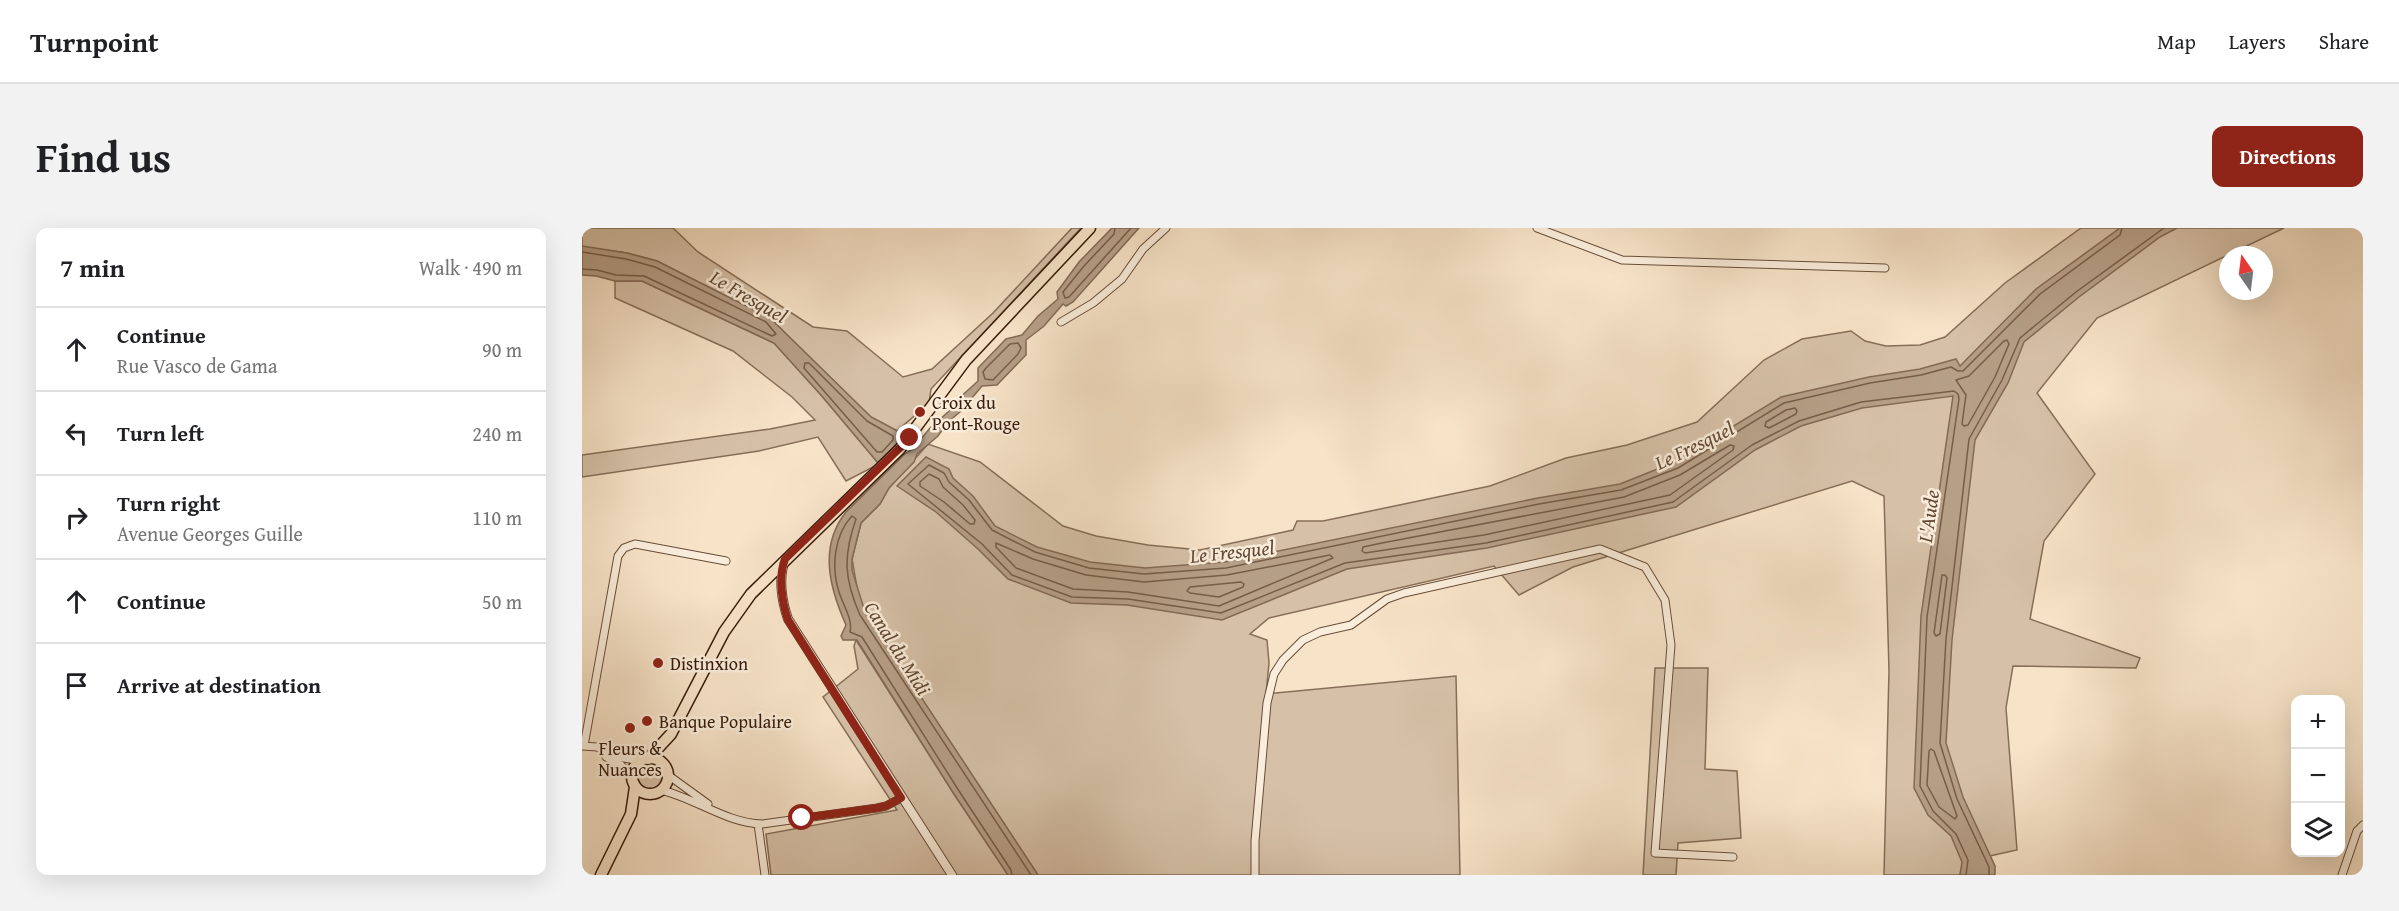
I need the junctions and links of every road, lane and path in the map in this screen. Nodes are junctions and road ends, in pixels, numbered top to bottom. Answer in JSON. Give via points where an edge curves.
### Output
{"nodes":[{"id":1,"x":1090,"y":228,"type":"edge"},
{"id":2,"x":1167,"y":228,"type":"edge"},
{"id":3,"x":1537,"y":228,"type":"edge"},
{"id":4,"x":1885,"y":268,"type":"dead end"},
{"id":5,"x":1060,"y":322,"type":"dead end"},
{"id":6,"x":785,"y":559,"type":"junction"},
{"id":7,"x":726,"y":561,"type":"dead end"},
{"id":8,"x":671,"y":734,"type":"junction"},
{"id":9,"x":583,"y":748,"type":"edge"},
{"id":10,"x":644,"y":760,"type":"junction"},
{"id":11,"x":666,"y":771,"type":"junction"},
{"id":12,"x":634,"y":782,"type":"junction"},
{"id":13,"x":661,"y":790,"type":"junction"},
{"id":14,"x":649,"y":794,"type":"junction"},
{"id":15,"x":901,"y":798,"type":"junction"},
{"id":16,"x":631,"y":814,"type":"junction"},
{"id":17,"x":723,"y":814,"type":"junction"},
{"id":18,"x":758,"y":824,"type":"junction"},
{"id":19,"x":2363,"y":825,"type":"edge"},
{"id":20,"x":1733,"y":856,"type":"dead end"},
{"id":21,"x":601,"y":875,"type":"edge"},
{"id":22,"x":765,"y":875,"type":"edge"},
{"id":23,"x":952,"y":875,"type":"edge"},
{"id":24,"x":1255,"y":875,"type":"edge"},
{"id":25,"x":2342,"y":875,"type":"edge"}],
"edges":[{"from":1,"to":6,"type":"main road","via":[[966,360],[910,438]]},
{"from":2,"to":5,"type":"street","via":[[1143,249],[1122,279],[1093,303]]},
{"from":3,"to":4,"type":"street","via":[[1622,260]]},
{"from":6,"to":8,"type":"main road","via":[[751,594],[724,632]]},
{"from":6,"to":15,"type":"street","via":[[782,603],[788,620]]},
{"from":7,"to":9,"type":"street","via":[[635,544],[624,548],[618,556]]},
{"from":8,"to":10,"type":"main road"},
{"from":8,"to":11,"type":"main road"},
{"from":9,"to":10,"type":"street","via":[[597,747],[618,757]]},
{"from":9,"to":12,"type":"street","via":[[621,765]]},
{"from":10,"to":11,"type":"main road","via":[[660,762]]},
{"from":10,"to":12,"type":"main road","via":[[636,765]]},
{"from":11,"to":13,"type":"main road","via":[[667,781]]},
{"from":11,"to":17,"type":"street"},
{"from":12,"to":14,"type":"main road"},
{"from":12,"to":16,"type":"main road"},
{"from":13,"to":14,"type":"main road"},
{"from":13,"to":17,"type":"street"},
{"from":14,"to":16,"type":"main road"},
{"from":15,"to":18,"type":"street","via":[[877,808]]},
{"from":15,"to":23,"type":"street"},
{"from":16,"to":21,"type":"main road"},
{"from":17,"to":18,"type":"street"},
{"from":18,"to":22,"type":"street"},
{"from":19,"to":25,"type":"street","via":[[2357,831]]},
{"from":20,"to":24,"type":"street","via":[[1655,853],[1671,645],[1665,600],[1645,567],[1600,549],[1404,593],[1387,599],[1351,625],[1303,640],[1274,674],[1267,703]]}]}
